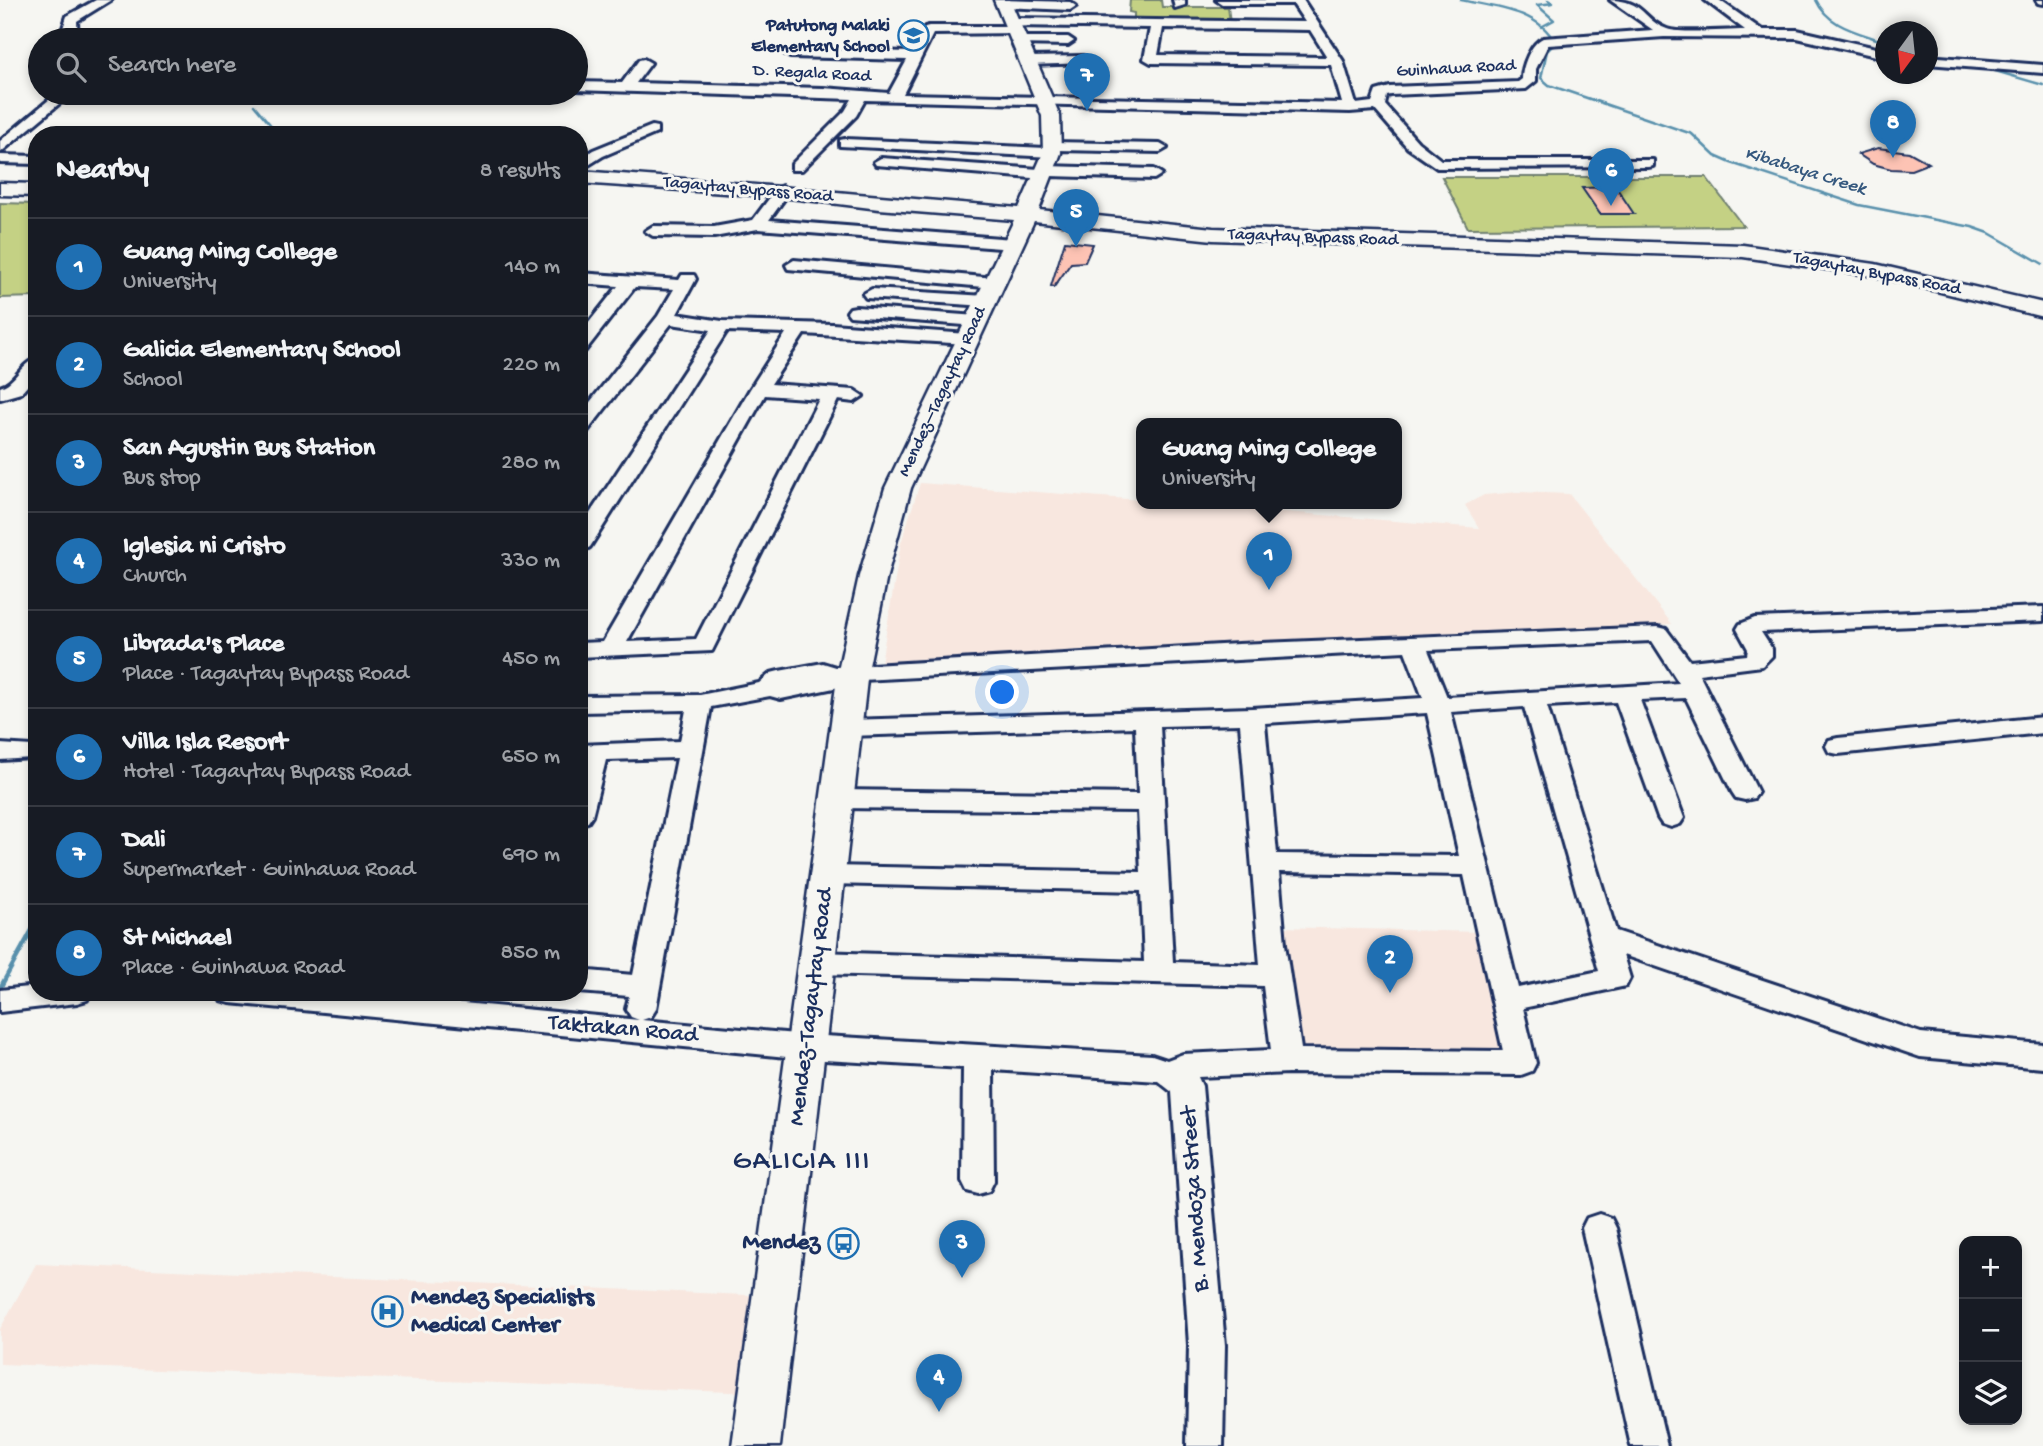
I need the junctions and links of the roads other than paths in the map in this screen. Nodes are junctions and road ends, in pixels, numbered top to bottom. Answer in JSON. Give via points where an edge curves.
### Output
{"nodes":[{"id":1,"x":105,"y":0,"type":"edge"},
{"id":2,"x":1222,"y":0,"type":"edge"},
{"id":3,"x":1243,"y":0,"type":"edge"},
{"id":4,"x":1295,"y":0,"type":"edge"},
{"id":5,"x":1616,"y":0,"type":"edge"},
{"id":6,"x":1711,"y":0,"type":"edge"},
{"id":7,"x":1003,"y":2,"type":"edge"},
{"id":8,"x":1070,"y":6,"type":"dead end"},
{"id":9,"x":1157,"y":25,"type":"junction"},
{"id":10,"x":1256,"y":26,"type":"junction"},
{"id":11,"x":1315,"y":26,"type":"junction"},
{"id":12,"x":69,"y":28,"type":"edge"},
{"id":13,"x":1017,"y":31,"type":"junction"},
{"id":14,"x":1664,"y":33,"type":"junction"},
{"id":15,"x":1758,"y":33,"type":"junction"},
{"id":16,"x":1068,"y":41,"type":"dead end"},
{"id":17,"x":1875,"y":51,"type":"edge"},
{"id":18,"x":790,"y":52,"type":"dead end"},
{"id":19,"x":914,"y":57,"type":"junction"},
{"id":20,"x":1083,"y":60,"type":"dead end"},
{"id":21,"x":1029,"y":61,"type":"junction"},
{"id":22,"x":1336,"y":61,"type":"junction"},
{"id":23,"x":1938,"y":61,"type":"edge"},
{"id":24,"x":644,"y":63,"type":"dead end"},
{"id":25,"x":2043,"y":69,"type":"edge"},
{"id":26,"x":588,"y":86,"type":"edge"},
{"id":27,"x":626,"y":88,"type":"junction"},
{"id":28,"x":896,"y":93,"type":"junction"},
{"id":29,"x":861,"y":95,"type":"junction"},
{"id":30,"x":1043,"y":96,"type":"junction"},
{"id":31,"x":49,"y":105,"type":"edge"},
{"id":32,"x":1378,"y":105,"type":"junction"},
{"id":33,"x":1350,"y":108,"type":"junction"},
{"id":34,"x":652,"y":130,"type":"dead end"},
{"id":35,"x":0,"y":149,"type":"edge"},
{"id":36,"x":0,"y":159,"type":"edge"},
{"id":37,"x":28,"y":160,"type":"edge"},
{"id":38,"x":588,"y":160,"type":"edge"},
{"id":39,"x":1048,"y":161,"type":"junction"},
{"id":40,"x":1648,"y":163,"type":"dead end"},
{"id":41,"x":797,"y":167,"type":"dead end"},
{"id":42,"x":588,"y":178,"type":"edge"},
{"id":43,"x":0,"y":189,"type":"edge"},
{"id":44,"x":28,"y":190,"type":"edge"},
{"id":45,"x":782,"y":191,"type":"junction"},
{"id":46,"x":1026,"y":216,"type":"junction"},
{"id":47,"x":758,"y":224,"type":"junction"},
{"id":48,"x":653,"y":231,"type":"dead end"},
{"id":49,"x":1013,"y":244,"type":"junction"},
{"id":50,"x":794,"y":265,"type":"dead end"},
{"id":51,"x":588,"y":279,"type":"edge"},
{"id":52,"x":631,"y":281,"type":"junction"},
{"id":53,"x":872,"y":294,"type":"dead end"},
{"id":54,"x":2043,"y":310,"type":"edge"},
{"id":55,"x":981,"y":311,"type":"junction"},
{"id":56,"x":856,"y":313,"type":"dead end"},
{"id":57,"x":666,"y":318,"type":"junction"},
{"id":58,"x":722,"y":326,"type":"junction"},
{"id":59,"x":798,"y":329,"type":"junction"},
{"id":60,"x":588,"y":336,"type":"edge"},
{"id":61,"x":28,"y":374,"type":"edge"},
{"id":62,"x":759,"y":389,"type":"junction"},
{"id":63,"x":0,"y":393,"type":"edge"},
{"id":64,"x":831,"y":395,"type":"junction"},
{"id":65,"x":854,"y":396,"type":"dead end"},
{"id":66,"x":588,"y":418,"type":"edge"},
{"id":67,"x":588,"y":533,"type":"edge"},
{"id":68,"x":2043,"y":614,"type":"edge"},
{"id":69,"x":1415,"y":644,"type":"junction"},
{"id":70,"x":611,"y":649,"type":"junction"},
{"id":71,"x":588,"y":650,"type":"edge"},
{"id":72,"x":1688,"y":679,"type":"junction"},
{"id":73,"x":846,"y":691,"type":"junction"},
{"id":74,"x":1625,"y":693,"type":"junction"},
{"id":75,"x":1533,"y":698,"type":"junction"},
{"id":76,"x":700,"y":702,"type":"junction"},
{"id":77,"x":1437,"y":703,"type":"junction"},
{"id":78,"x":588,"y":704,"type":"edge"},
{"id":79,"x":1252,"y":716,"type":"junction"},
{"id":80,"x":1147,"y":719,"type":"junction"},
{"id":81,"x":2043,"y":725,"type":"edge"},
{"id":82,"x":1838,"y":746,"type":"dead end"},
{"id":83,"x":691,"y":749,"type":"junction"},
{"id":84,"x":588,"y":752,"type":"edge"},
{"id":85,"x":1745,"y":792,"type":"dead end"},
{"id":86,"x":839,"y":799,"type":"junction"},
{"id":87,"x":1151,"y":803,"type":"junction"},
{"id":88,"x":1671,"y":818,"type":"dead end"},
{"id":89,"x":1265,"y":863,"type":"junction"},
{"id":90,"x":1475,"y":866,"type":"junction"},
{"id":91,"x":829,"y":875,"type":"junction"},
{"id":92,"x":1154,"y":882,"type":"junction"},
{"id":93,"x":1605,"y":938,"type":"junction"},
{"id":94,"x":818,"y":963,"type":"junction"},
{"id":95,"x":1159,"y":973,"type":"junction"},
{"id":96,"x":1275,"y":976,"type":"junction"},
{"id":97,"x":588,"y":983,"type":"edge"},
{"id":98,"x":28,"y":998,"type":"edge"},
{"id":99,"x":1506,"y":1000,"type":"junction"},
{"id":100,"x":4,"y":1001,"type":"edge"},
{"id":101,"x":324,"y":1001,"type":"edge"},
{"id":102,"x":807,"y":1047,"type":"junction"},
{"id":103,"x":2043,"y":1055,"type":"edge"},
{"id":104,"x":978,"y":1057,"type":"junction"},
{"id":105,"x":1288,"y":1061,"type":"junction"},
{"id":106,"x":1169,"y":1073,"type":"junction"},
{"id":107,"x":978,"y":1181,"type":"dead end"},
{"id":108,"x":1599,"y":1228,"type":"dead end"},
{"id":109,"x":756,"y":1446,"type":"edge"},
{"id":110,"x":1205,"y":1446,"type":"edge"},
{"id":111,"x":1649,"y":1446,"type":"edge"}],
"edges":[{"from":1,"to":12,"type":"street","via":[[71,19]]},
{"from":2,"to":3,"type":"street"},
{"from":3,"to":4,"type":"street"},
{"from":3,"to":10,"type":"street"},
{"from":4,"to":11,"type":"street"},
{"from":5,"to":14,"type":"street"},
{"from":6,"to":15,"type":"street"},
{"from":7,"to":8,"type":"street"},
{"from":7,"to":13,"type":"main road","name":"Mendez–Tagaytay Road"},
{"from":9,"to":10,"type":"street"},
{"from":9,"to":13,"type":"street"},
{"from":9,"to":22,"type":"street","via":[[1161,44],[1151,60]]},
{"from":10,"to":11,"type":"street"},
{"from":11,"to":22,"type":"street","via":[[1319,45]]},
{"from":13,"to":16,"type":"street"},
{"from":13,"to":19,"type":"street","via":[[934,28]]},
{"from":13,"to":21,"type":"main road","name":"Mendez–Tagaytay Road"},
{"from":14,"to":15,"type":"street","name":"Guinhawa Road"},
{"from":14,"to":32,"type":"street","name":"Guinhawa Road","via":[[1557,40],[1539,47],[1527,84],[1390,91],[1381,94]]},
{"from":15,"to":17,"type":"street","name":"Guinhawa Road","via":[[1807,34]]},
{"from":18,"to":19,"type":"street"},
{"from":19,"to":28,"type":"street"},
{"from":20,"to":21,"type":"street"},
{"from":21,"to":30,"type":"main road","name":"Mendez–Tagaytay Road"},
{"from":22,"to":33,"type":"street"},
{"from":23,"to":25,"type":"street"},
{"from":24,"to":27,"type":"street"},
{"from":26,"to":27,"type":"street","name":"D. Regala Road"},
{"from":27,"to":29,"type":"street","name":"D. Regala Road"},
{"from":28,"to":29,"type":"street","name":"D. Regala Road"},
{"from":28,"to":30,"type":"street","name":"D. Regala Road"},
{"from":29,"to":41,"type":"street","via":[[844,120]]},
{"from":30,"to":33,"type":"street","name":"Guinhawa Road"},
{"from":30,"to":39,"type":"main road","name":"Mendez–Tagaytay Road","via":[[1051,116]]},
{"from":31,"to":35,"type":"street"},
{"from":32,"to":33,"type":"street","name":"Guinhawa Road"},
{"from":32,"to":40,"type":"street","via":[[1413,145],[1437,164]]},
{"from":34,"to":38,"type":"street"},
{"from":36,"to":37,"type":"street"},
{"from":39,"to":39,"type":"street","via":[[1158,162]]},
{"from":39,"to":39,"type":"street","via":[[855,156]]},
{"from":39,"to":46,"type":"main road","name":"Mendez–Tagaytay Road"},
{"from":42,"to":45,"type":"main road","name":"Tagaytay Bypass Road"},
{"from":43,"to":44,"type":"main road"},
{"from":45,"to":46,"type":"main road","name":"Tagaytay Bypass Road"},
{"from":45,"to":47,"type":"street"},
{"from":46,"to":49,"type":"main road","name":"Mendez–Tagaytay Road"},
{"from":46,"to":54,"type":"main road","name":"Tagaytay Bypass Road","via":[[1246,236],[1743,251],[1875,270]]},
{"from":47,"to":48,"type":"street","via":[[714,232]]},
{"from":47,"to":49,"type":"street"},
{"from":49,"to":55,"type":"main road","name":"Mendez–Tagaytay Road"},
{"from":50,"to":55,"type":"street"},
{"from":51,"to":52,"type":"street"},
{"from":52,"to":57,"type":"street","via":[[686,282]]},
{"from":52,"to":60,"type":"street"},
{"from":53,"to":55,"type":"street"},
{"from":55,"to":56,"type":"street"},
{"from":55,"to":59,"type":"street"},
{"from":55,"to":73,"type":"main road","name":"Mendez–Tagaytay Road","via":[[887,521]]},
{"from":57,"to":58,"type":"street"},
{"from":57,"to":66,"type":"street"},
{"from":58,"to":59,"type":"street"},
{"from":58,"to":67,"type":"street"},
{"from":59,"to":62,"type":"street"},
{"from":61,"to":63,"type":"street","via":[[14,389]]},
{"from":62,"to":64,"type":"street"},
{"from":62,"to":70,"type":"street"},
{"from":64,"to":65,"type":"street"},
{"from":64,"to":70,"type":"street","via":[[704,646]]},
{"from":68,"to":72,"type":"street","via":[[1755,625],[1748,629],[1760,649],[1755,661]]},
{"from":69,"to":72,"type":"street","via":[[1658,634]]},
{"from":69,"to":73,"type":"street"},
{"from":69,"to":77,"type":"street"},
{"from":70,"to":71,"type":"street"},
{"from":72,"to":74,"type":"street"},
{"from":72,"to":85,"type":"street"},
{"from":73,"to":76,"type":"street","via":[[834,680]]},
{"from":73,"to":80,"type":"street"},
{"from":73,"to":86,"type":"main road","name":"Mendez-Tagaytay Road"},
{"from":74,"to":75,"type":"street"},
{"from":74,"to":88,"type":"street"},
{"from":75,"to":77,"type":"street"},
{"from":75,"to":93,"type":"street"},
{"from":76,"to":78,"type":"street"},
{"from":76,"to":83,"type":"street"},
{"from":77,"to":79,"type":"street"},
{"from":77,"to":90,"type":"street"},
{"from":79,"to":80,"type":"street"},
{"from":79,"to":89,"type":"street"},
{"from":80,"to":87,"type":"street"},
{"from":81,"to":82,"type":"street"},
{"from":83,"to":84,"type":"street"},
{"from":83,"to":97,"type":"street","via":[[643,998]]},
{"from":86,"to":87,"type":"street"},
{"from":86,"to":91,"type":"main road","name":"Mendez-Tagaytay Road"},
{"from":87,"to":92,"type":"street"},
{"from":89,"to":90,"type":"street"},
{"from":89,"to":96,"type":"street"},
{"from":90,"to":99,"type":"street"},
{"from":91,"to":92,"type":"street"},
{"from":91,"to":94,"type":"main road","name":"Mendez-Tagaytay Road"},
{"from":92,"to":95,"type":"street"},
{"from":93,"to":99,"type":"street","via":[[1616,978]]},
{"from":93,"to":103,"type":"street","via":[[1920,1045]]},
{"from":94,"to":95,"type":"street"},
{"from":94,"to":102,"type":"main road","name":"Mendez-Tagaytay Road"},
{"from":95,"to":96,"type":"street"},
{"from":96,"to":105,"type":"street"},
{"from":98,"to":100,"type":"street"},
{"from":99,"to":105,"type":"street","via":[[1521,1063]]},
{"from":101,"to":102,"type":"street","name":"Taktakan Road"},
{"from":102,"to":104,"type":"street"},
{"from":102,"to":109,"type":"main road","name":"Mendez-Tagaytay Road"},
{"from":104,"to":106,"type":"street","via":[[1152,1067]]},
{"from":104,"to":107,"type":"street"},
{"from":105,"to":106,"type":"street","via":[[1184,1066]]},
{"from":106,"to":110,"type":"street","name":"B. Mendoza Street","via":[[1187,1086],[1207,1345]]},
{"from":108,"to":111,"type":"street"}]}
